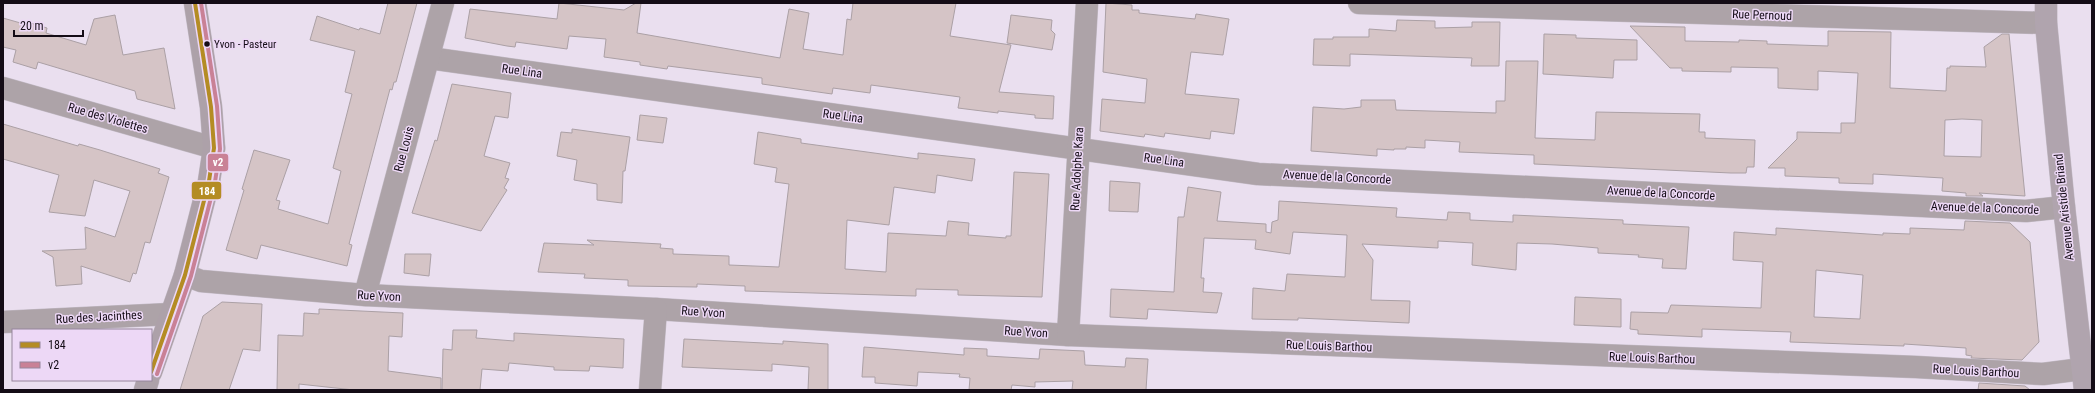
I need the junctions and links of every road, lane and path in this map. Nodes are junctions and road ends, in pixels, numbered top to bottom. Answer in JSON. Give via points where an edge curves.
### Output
{"nodes":[{"id":1,"x":195,"y":3,"type":"edge"},
{"id":2,"x":443,"y":3,"type":"edge"},
{"id":3,"x":1087,"y":3,"type":"edge"},
{"id":4,"x":1359,"y":3,"type":"edge"},
{"id":5,"x":2045,"y":10,"type":"edge"},
{"id":6,"x":429,"y":58,"type":"junction"},
{"id":7,"x":3,"y":88,"type":"edge"},
{"id":8,"x":214,"y":148,"type":"junction"},
{"id":9,"x":1078,"y":148,"type":"junction"},
{"id":10,"x":1258,"y":174,"type":"joint"},
{"id":11,"x":2064,"y":207,"type":"junction"},
{"id":12,"x":185,"y":276,"type":"junction"},
{"id":13,"x":365,"y":295,"type":"junction"},
{"id":14,"x":656,"y":309,"type":"junction"},
{"id":15,"x":171,"y":314,"type":"junction"},
{"id":16,"x":3,"y":322,"type":"edge"},
{"id":17,"x":1068,"y":335,"type":"junction"},
{"id":18,"x":1222,"y":342,"type":"joint"},
{"id":19,"x":2087,"y":367,"type":"edge"},
{"id":20,"x":152,"y":369,"type":"edge"},
{"id":21,"x":650,"y":390,"type":"edge"},
{"id":22,"x":2085,"y":390,"type":"edge"}],
"edges":[{"from":1,"to":8,"type":"main road","via":[[211,107]]},
{"from":2,"to":6,"type":"street","name":"Rue Louis"},
{"from":3,"to":9,"type":"street","name":"Rue Adolphe Kara"},
{"from":4,"to":5,"type":"street","name":"Rue Pernoud"},
{"from":5,"to":11,"type":"main road","name":"Avenue Aristide Briand"},
{"from":6,"to":9,"type":"street","name":"Rue Lina"},
{"from":6,"to":13,"type":"street","name":"Rue Louis"},
{"from":7,"to":8,"type":"street","name":"Rue des Violettes"},
{"from":8,"to":12,"type":"main road","via":[[209,181]]},
{"from":9,"to":10,"type":"street","name":"Rue Lina"},
{"from":9,"to":17,"type":"street","name":"Rue Adolphe Kara"},
{"from":10,"to":11,"type":"street","name":"Avenue de la Concorde","via":[[2026,211]]},
{"from":11,"to":19,"type":"main road","name":"Avenue Aristide Briand"},
{"from":12,"to":13,"type":"street","name":"Rue Yvon","via":[[201,281]]},
{"from":12,"to":15,"type":"main road"},
{"from":13,"to":14,"type":"street","name":"Rue Yvon"},
{"from":14,"to":17,"type":"street","name":"Rue Yvon"},
{"from":14,"to":21,"type":"street"},
{"from":15,"to":16,"type":"street","name":"Rue des Jacinthes"},
{"from":15,"to":20,"type":"main road"},
{"from":17,"to":18,"type":"street","name":"Rue Yvon"},
{"from":18,"to":19,"type":"street","name":"Rue Louis Barthou","via":[[1916,367],[2043,374]]},
{"from":19,"to":22,"type":"main road","name":"Avenue Aristide Briand"}]}
